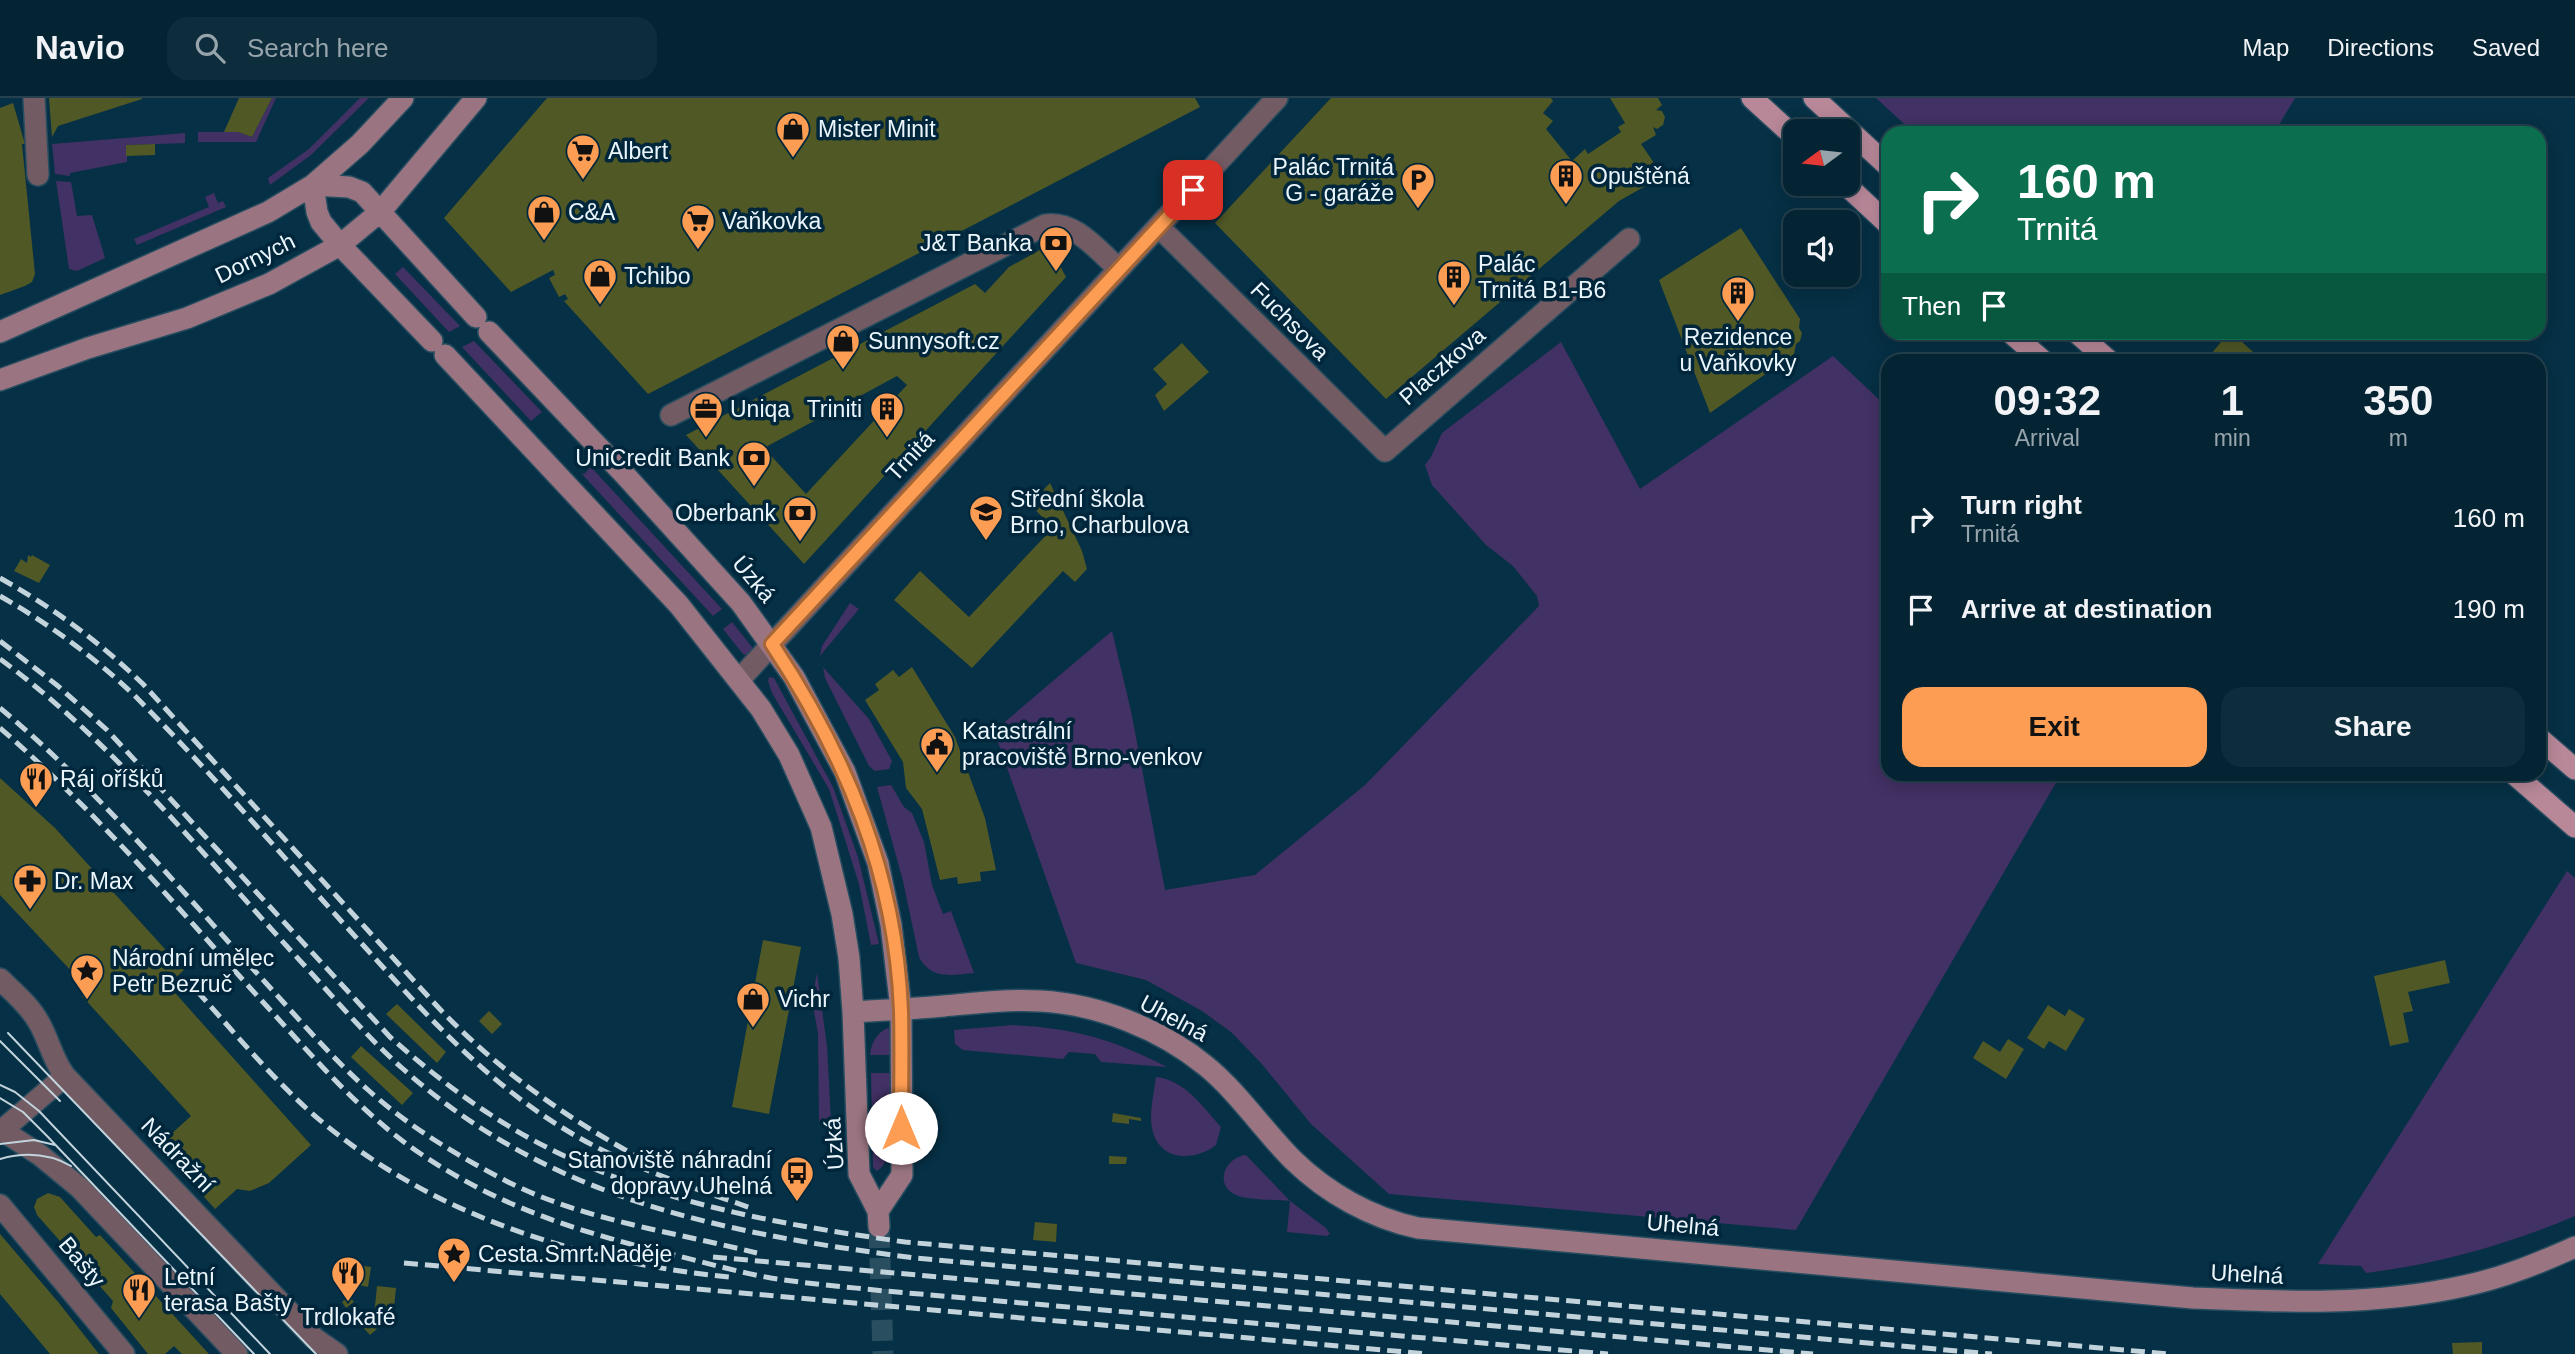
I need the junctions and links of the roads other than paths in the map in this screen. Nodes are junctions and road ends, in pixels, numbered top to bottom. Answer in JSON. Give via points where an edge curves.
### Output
{"nodes":[{"id":1,"x":34,"y":98,"type":"edge"},
{"id":2,"x":403,"y":98,"type":"edge"},
{"id":3,"x":476,"y":98,"type":"edge"},
{"id":4,"x":1277,"y":98,"type":"edge"},
{"id":5,"x":1752,"y":98,"type":"edge"},
{"id":6,"x":1814,"y":98,"type":"edge"},
{"id":7,"x":1783,"y":126,"type":"edge"},
{"id":8,"x":1881,"y":160,"type":"edge"},
{"id":9,"x":38,"y":175,"type":"dead end"},
{"id":10,"x":313,"y":185,"type":"junction"},
{"id":11,"x":1858,"y":196,"type":"edge"},
{"id":12,"x":381,"y":211,"type":"junction"},
{"id":13,"x":1881,"y":217,"type":"edge"},
{"id":14,"x":1159,"y":227,"type":"junction"},
{"id":15,"x":1629,"y":239,"type":"dead end"},
{"id":16,"x":340,"y":245,"type":"junction"},
{"id":17,"x":1119,"y":268,"type":"junction"},
{"id":18,"x":0,"y":332,"type":"edge"},
{"id":19,"x":2019,"y":340,"type":"edge"},
{"id":20,"x":2085,"y":340,"type":"edge"},
{"id":21,"x":2035,"y":354,"type":"edge"},
{"id":22,"x":2101,"y":354,"type":"edge"},
{"id":23,"x":0,"y":380,"type":"edge"},
{"id":24,"x":671,"y":415,"type":"dead end"},
{"id":25,"x":1385,"y":451,"type":"joint"},
{"id":26,"x":772,"y":644,"type":"junction"},
{"id":27,"x":740,"y":680,"type":"junction"},
{"id":28,"x":2546,"y":744,"type":"edge"},
{"id":29,"x":2575,"y":769,"type":"edge"},
{"id":30,"x":2522,"y":781,"type":"edge"},
{"id":31,"x":2575,"y":827,"type":"edge"},
{"id":32,"x":0,"y":979,"type":"edge"},
{"id":33,"x":901,"y":1009,"type":"junction"},
{"id":34,"x":853,"y":1012,"type":"junction"},
{"id":35,"x":57,"y":1083,"type":"junction"},
{"id":36,"x":1,"y":1131,"type":"edge"},
{"id":37,"x":0,"y":1205,"type":"edge"},
{"id":38,"x":2575,"y":1248,"type":"edge"},
{"id":39,"x":124,"y":1354,"type":"edge"},
{"id":40,"x":237,"y":1354,"type":"edge"},
{"id":41,"x":337,"y":1354,"type":"edge"}],
"edges":[{"from":1,"to":9,"type":"street"},
{"from":2,"to":10,"type":"main road","name":"Dornych"},
{"from":3,"to":12,"type":"main road","name":"Dornych"},
{"from":4,"to":14,"type":"street","name":"Trnitá"},
{"from":5,"to":7,"type":"main road"},
{"from":6,"to":8,"type":"main road"},
{"from":10,"to":12,"type":"main road","name":"Úzká","via":[[349,187],[362,192]]},
{"from":10,"to":16,"type":"main road","name":"Úzká","via":[[321,222]]},
{"from":10,"to":18,"type":"main road","name":"Dornych","via":[[243,225]]},
{"from":11,"to":13,"type":"main road"},
{"from":12,"to":16,"type":"main road","name":"Dornych"},
{"from":12,"to":26,"type":"main road","name":"Úzká","via":[[701,557]]},
{"from":14,"to":17,"type":"street","name":"Trnitá"},
{"from":14,"to":25,"type":"street","name":"Fuchsova"},
{"from":15,"to":25,"type":"street","name":"Placzkova"},
{"from":16,"to":23,"type":"main road","name":"Dornych","via":[[269,284],[187,318]]},
{"from":16,"to":27,"type":"main road","name":"Úzká","via":[[679,604]]},
{"from":17,"to":24,"type":"street","via":[[1077,232],[1056,223],[1045,225]]},
{"from":17,"to":26,"type":"street","name":"Trnitá"},
{"from":19,"to":21,"type":"main road"},
{"from":20,"to":22,"type":"main road"},
{"from":26,"to":27,"type":"street","name":"Trnitá"},
{"from":26,"to":33,"type":"main road","name":"Úzká","via":[[829,738],[861,812],[891,925]]},
{"from":27,"to":34,"type":"main road","name":"Úzká","via":[[789,755],[821,827],[847,944]]},
{"from":28,"to":29,"type":"main road"},
{"from":30,"to":31,"type":"main road"},
{"from":32,"to":35,"type":"street","name":"Nádražní","via":[[39,1023]]},
{"from":33,"to":34,"type":"main road","name":"Uhelná"},
{"from":33,"to":34,"type":"main road","name":"Úzká","via":[[902,1175],[878,1219],[859,1174]]},
{"from":33,"to":38,"type":"main road","name":"Uhelná","via":[[1042,1001],[1089,1009],[1150,1031],[1224,1082],[1316,1180],[1371,1214],[1418,1228],[2295,1303],[2397,1297],[2465,1286]]},
{"from":35,"to":36,"type":"street"},
{"from":35,"to":41,"type":"street","name":"Nádražní","via":[[314,1338]]},
{"from":36,"to":40,"type":"street","via":[[80,1188]]},
{"from":37,"to":39,"type":"street","name":"Bašty"}]}
